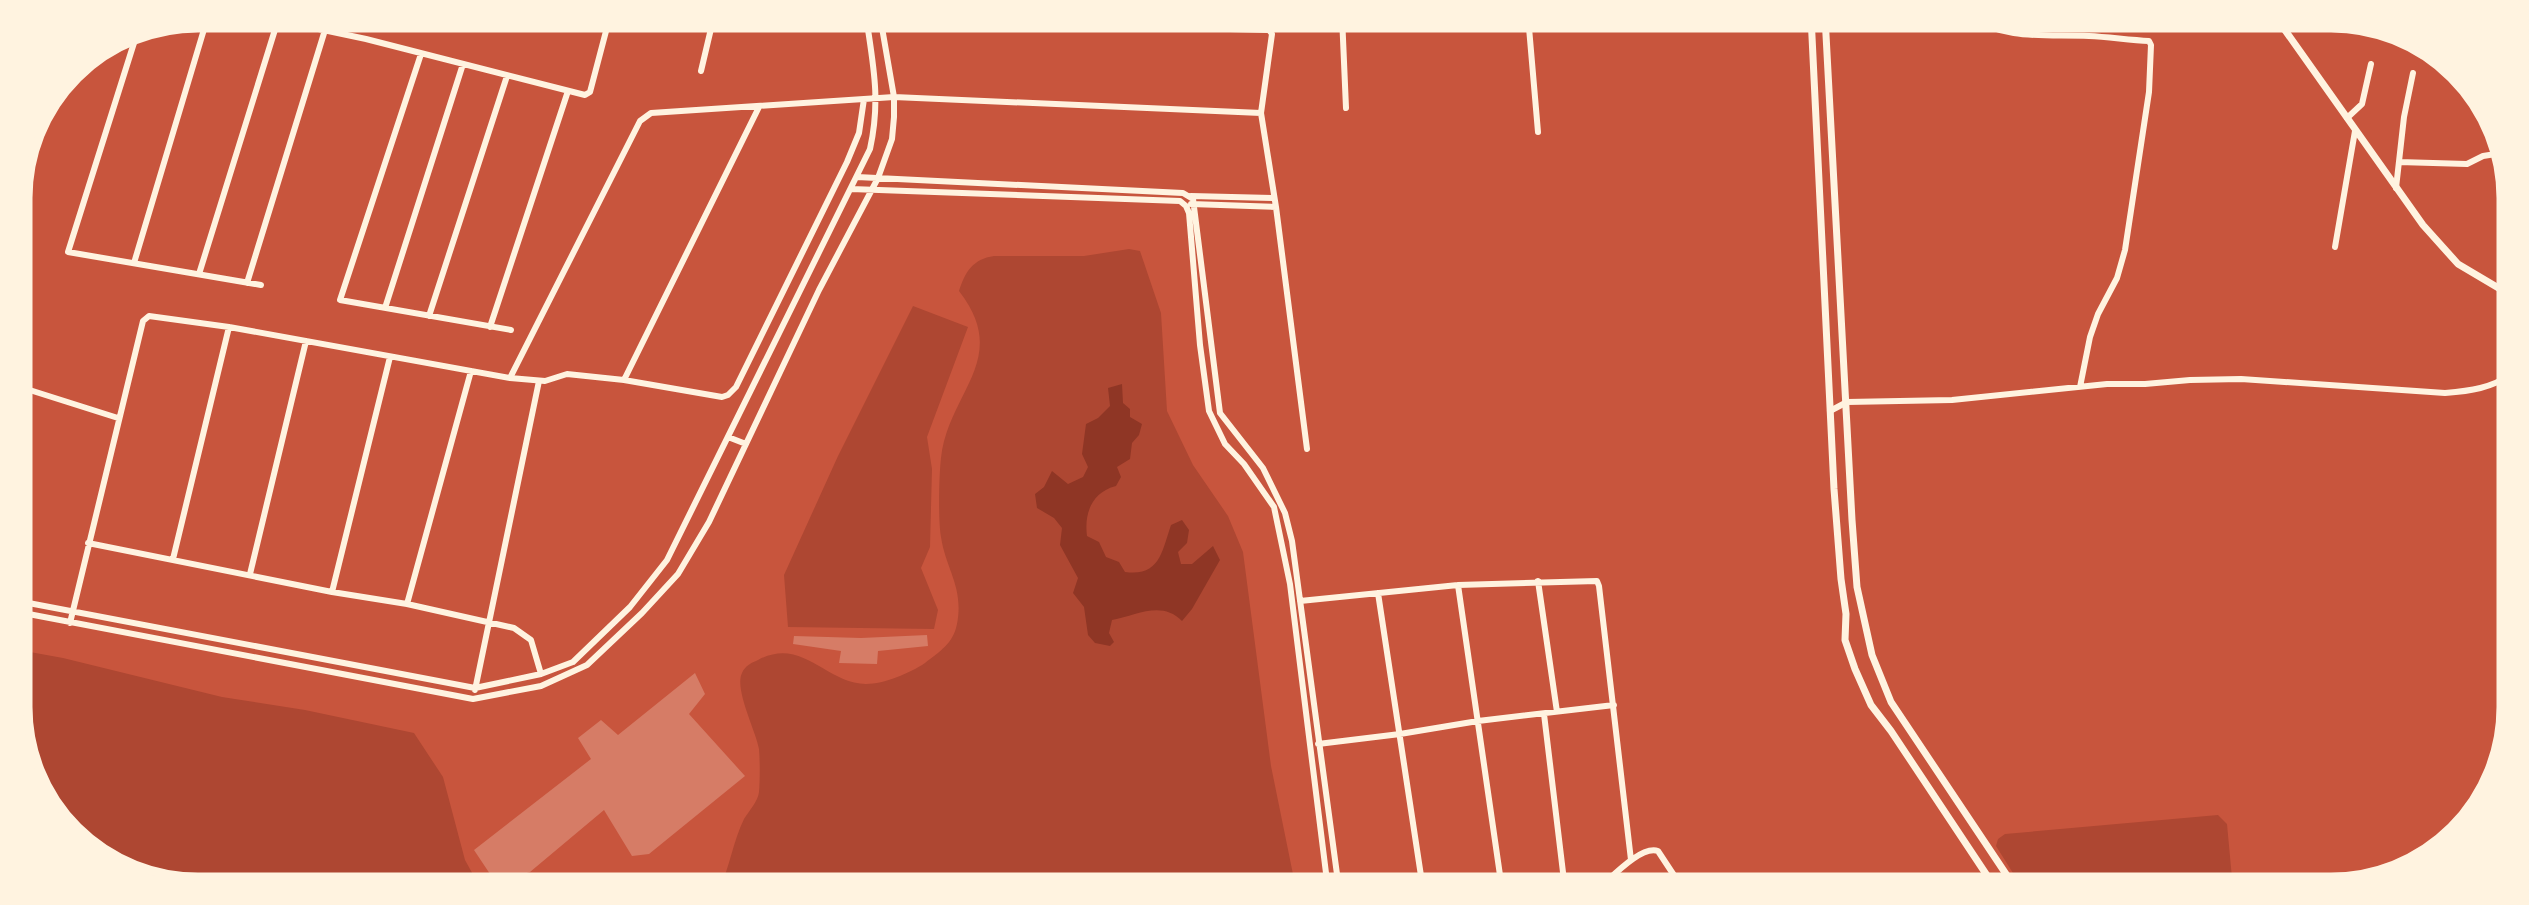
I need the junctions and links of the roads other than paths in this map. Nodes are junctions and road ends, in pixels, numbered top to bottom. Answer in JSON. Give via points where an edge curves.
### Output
{"nodes":[{"id":1,"x":204,"y":28,"type":"edge"},
{"id":2,"x":276,"y":28,"type":"edge"},
{"id":3,"x":316,"y":28,"type":"edge"},
{"id":4,"x":607,"y":28,"type":"edge"},
{"id":5,"x":711,"y":28,"type":"edge"},
{"id":6,"x":868,"y":28,"type":"edge"},
{"id":7,"x":883,"y":28,"type":"edge"},
{"id":8,"x":1229,"y":28,"type":"edge"},
{"id":9,"x":1343,"y":28,"type":"edge"},
{"id":10,"x":1529,"y":28,"type":"edge"},
{"id":11,"x":1812,"y":28,"type":"edge"},
{"id":12,"x":1826,"y":28,"type":"edge"},
{"id":13,"x":1991,"y":28,"type":"edge"},
{"id":14,"x":2283,"y":28,"type":"edge"},
{"id":15,"x":325,"y":30,"type":"junction"},
{"id":16,"x":135,"y":40,"type":"edge"},
{"id":17,"x":421,"y":54,"type":"junction"},
{"id":18,"x":463,"y":64,"type":"junction"},
{"id":19,"x":2371,"y":64,"type":"dead end"},
{"id":20,"x":701,"y":71,"type":"dead end"},
{"id":21,"x":2413,"y":73,"type":"dead end"},
{"id":22,"x":507,"y":76,"type":"junction"},
{"id":23,"x":568,"y":91,"type":"junction"},
{"id":24,"x":894,"y":97,"type":"junction"},
{"id":25,"x":877,"y":98,"type":"junction"},
{"id":26,"x":864,"y":99,"type":"junction"},
{"id":27,"x":759,"y":107,"type":"junction"},
{"id":28,"x":1346,"y":108,"type":"dead end"},
{"id":29,"x":1261,"y":113,"type":"junction"},
{"id":30,"x":2347,"y":118,"type":"junction"},
{"id":31,"x":2355,"y":131,"type":"junction"},
{"id":32,"x":1538,"y":132,"type":"dead end"},
{"id":33,"x":2495,"y":154,"type":"edge"},
{"id":34,"x":2399,"y":162,"type":"junction"},
{"id":35,"x":857,"y":177,"type":"junction"},
{"id":36,"x":878,"y":178,"type":"junction"},
{"id":37,"x":2396,"y":188,"type":"junction"},
{"id":38,"x":851,"y":189,"type":"junction"},
{"id":39,"x":872,"y":191,"type":"junction"},
{"id":40,"x":1189,"y":196,"type":"junction"},
{"id":41,"x":1275,"y":198,"type":"junction"},
{"id":42,"x":1195,"y":203,"type":"junction"},
{"id":43,"x":1183,"y":204,"type":"junction"},
{"id":44,"x":1276,"y":207,"type":"junction"},
{"id":45,"x":2335,"y":247,"type":"dead end"},
{"id":46,"x":134,"y":263,"type":"junction"},
{"id":47,"x":199,"y":274,"type":"junction"},
{"id":48,"x":247,"y":283,"type":"junction"},
{"id":49,"x":261,"y":285,"type":"dead end"},
{"id":50,"x":2501,"y":289,"type":"edge"},
{"id":51,"x":385,"y":308,"type":"junction"},
{"id":52,"x":429,"y":316,"type":"junction"},
{"id":53,"x":229,"y":327,"type":"junction"},
{"id":54,"x":491,"y":327,"type":"junction"},
{"id":55,"x":511,"y":331,"type":"dead end"},
{"id":56,"x":306,"y":341,"type":"junction"},
{"id":57,"x":390,"y":356,"type":"junction"},
{"id":58,"x":471,"y":371,"type":"junction"},
{"id":59,"x":510,"y":379,"type":"junction"},
{"id":60,"x":624,"y":380,"type":"junction"},
{"id":61,"x":2501,"y":381,"type":"edge"},
{"id":62,"x":539,"y":382,"type":"junction"},
{"id":63,"x":2080,"y":387,"type":"junction"},
{"id":64,"x":28,"y":389,"type":"edge"},
{"id":65,"x":1847,"y":402,"type":"junction"},
{"id":66,"x":1830,"y":411,"type":"junction"},
{"id":67,"x":118,"y":418,"type":"junction"},
{"id":68,"x":728,"y":437,"type":"junction"},
{"id":69,"x":746,"y":444,"type":"junction"},
{"id":70,"x":1307,"y":449,"type":"dead end"},
{"id":71,"x":88,"y":543,"type":"junction"},
{"id":72,"x":173,"y":559,"type":"junction"},
{"id":73,"x":250,"y":574,"type":"junction"},
{"id":74,"x":1538,"y":581,"type":"junction"},
{"id":75,"x":1458,"y":586,"type":"junction"},
{"id":76,"x":332,"y":592,"type":"junction"},
{"id":77,"x":1378,"y":593,"type":"junction"},
{"id":78,"x":1291,"y":601,"type":"junction"},
{"id":79,"x":1302,"y":601,"type":"junction"},
{"id":80,"x":28,"y":603,"type":"edge"},
{"id":81,"x":407,"y":604,"type":"junction"},
{"id":82,"x":71,"y":612,"type":"junction"},
{"id":83,"x":28,"y":614,"type":"edge"},
{"id":84,"x":488,"y":621,"type":"junction"},
{"id":85,"x":70,"y":623,"type":"junction"},
{"id":86,"x":541,"y":674,"type":"junction"},
{"id":87,"x":475,"y":688,"type":"junction"},
{"id":88,"x":473,"y":699,"type":"junction"},
{"id":89,"x":1614,"y":705,"type":"junction"},
{"id":90,"x":1557,"y":712,"type":"junction"},
{"id":91,"x":1544,"y":714,"type":"junction"},
{"id":92,"x":1478,"y":721,"type":"junction"},
{"id":93,"x":1399,"y":734,"type":"junction"},
{"id":94,"x":1320,"y":744,"type":"junction"},
{"id":95,"x":1309,"y":746,"type":"junction"},
{"id":96,"x":1631,"y":860,"type":"junction"},
{"id":97,"x":1326,"y":877,"type":"edge"},
{"id":98,"x":1337,"y":877,"type":"edge"},
{"id":99,"x":1421,"y":877,"type":"edge"},
{"id":100,"x":1500,"y":877,"type":"edge"},
{"id":101,"x":1564,"y":877,"type":"edge"},
{"id":102,"x":1612,"y":877,"type":"edge"},
{"id":103,"x":1676,"y":877,"type":"edge"},
{"id":104,"x":1988,"y":877,"type":"edge"},
{"id":105,"x":2008,"y":877,"type":"edge"}],
"edges":[{"from":1,"to":46,"type":"street"},
{"from":2,"to":47,"type":"street"},
{"from":3,"to":15,"type":"street"},
{"from":4,"to":23,"type":"street","via":[[590,92]]},
{"from":5,"to":20,"type":"street"},
{"from":6,"to":25,"type":"street"},
{"from":7,"to":24,"type":"street"},
{"from":8,"to":29,"type":"street","via":[[1264,29],[1272,34]]},
{"from":9,"to":28,"type":"street"},
{"from":10,"to":32,"type":"street"},
{"from":11,"to":66,"type":"street"},
{"from":12,"to":65,"type":"street"},
{"from":13,"to":63,"type":"street","via":[[2025,35],[2149,41],[2151,45],[2149,92],[2125,250],[2090,337]]},
{"from":14,"to":30,"type":"street"},
{"from":15,"to":17,"type":"street"},
{"from":15,"to":48,"type":"street"},
{"from":16,"to":46,"type":"street","via":[[68,251]]},
{"from":17,"to":18,"type":"street"},
{"from":17,"to":51,"type":"street","via":[[340,300]]},
{"from":18,"to":22,"type":"street"},
{"from":18,"to":51,"type":"street"},
{"from":19,"to":30,"type":"street","via":[[2362,104]]},
{"from":21,"to":34,"type":"street"},
{"from":22,"to":23,"type":"street"},
{"from":22,"to":52,"type":"street"},
{"from":23,"to":54,"type":"street"},
{"from":24,"to":25,"type":"street"},
{"from":24,"to":29,"type":"street"},
{"from":24,"to":36,"type":"street","via":[[892,139]]},
{"from":25,"to":26,"type":"street"},
{"from":25,"to":35,"type":"street","via":[[870,149]]},
{"from":26,"to":27,"type":"street"},
{"from":26,"to":60,"type":"street","via":[[859,133],[847,162],[736,387],[722,397]]},
{"from":27,"to":59,"type":"street","via":[[644,117]]},
{"from":27,"to":60,"type":"street"},
{"from":29,"to":41,"type":"street"},
{"from":30,"to":31,"type":"street"},
{"from":31,"to":37,"type":"street"},
{"from":31,"to":45,"type":"street"},
{"from":33,"to":34,"type":"street","via":[[2467,164]]},
{"from":34,"to":37,"type":"street"},
{"from":35,"to":36,"type":"street"},
{"from":35,"to":38,"type":"street"},
{"from":36,"to":39,"type":"street"},
{"from":36,"to":40,"type":"street"},
{"from":37,"to":50,"type":"street","via":[[2451,257]]},
{"from":38,"to":39,"type":"street"},
{"from":38,"to":68,"type":"street"},
{"from":39,"to":43,"type":"street"},
{"from":39,"to":69,"type":"street"},
{"from":40,"to":41,"type":"street"},
{"from":40,"to":42,"type":"street"},
{"from":40,"to":43,"type":"street"},
{"from":41,"to":44,"type":"street"},
{"from":42,"to":43,"type":"street"},
{"from":42,"to":44,"type":"street"},
{"from":42,"to":79,"type":"street","via":[[1220,413],[1264,468],[1285,513]]},
{"from":43,"to":78,"type":"street","via":[[1189,213],[1209,411],[1225,443],[1274,507]]},
{"from":44,"to":70,"type":"street"},
{"from":46,"to":47,"type":"street"},
{"from":47,"to":48,"type":"street"},
{"from":48,"to":49,"type":"street"},
{"from":51,"to":52,"type":"street"},
{"from":52,"to":54,"type":"street"},
{"from":53,"to":56,"type":"street"},
{"from":53,"to":67,"type":"street","via":[[145,318]]},
{"from":53,"to":72,"type":"street"},
{"from":54,"to":55,"type":"street"},
{"from":56,"to":57,"type":"street"},
{"from":56,"to":73,"type":"street"},
{"from":57,"to":58,"type":"street"},
{"from":57,"to":76,"type":"street"},
{"from":58,"to":59,"type":"street"},
{"from":58,"to":81,"type":"street"},
{"from":59,"to":62,"type":"street"},
{"from":60,"to":62,"type":"street","via":[[567,374]]},
{"from":61,"to":63,"type":"street","via":[[2478,390],[2445,393],[2241,379]]},
{"from":62,"to":84,"type":"street"},
{"from":63,"to":65,"type":"street","via":[[1952,400]]},
{"from":64,"to":67,"type":"street"},
{"from":65,"to":66,"type":"street"},
{"from":65,"to":105,"type":"street","via":[[1857,587],[1872,656],[1891,702]]},
{"from":66,"to":104,"type":"street","via":[[1845,640],[1871,705]]},
{"from":67,"to":71,"type":"street"},
{"from":68,"to":69,"type":"street"},
{"from":68,"to":86,"type":"street","via":[[667,560],[631,607],[580,656]]},
{"from":69,"to":88,"type":"street","via":[[678,574],[587,665],[541,685]]},
{"from":71,"to":72,"type":"street"},
{"from":71,"to":82,"type":"street"},
{"from":72,"to":73,"type":"street"},
{"from":73,"to":76,"type":"street"},
{"from":74,"to":75,"type":"street"},
{"from":74,"to":89,"type":"street","via":[[1597,581]]},
{"from":74,"to":90,"type":"street"},
{"from":75,"to":77,"type":"street"},
{"from":75,"to":92,"type":"street"},
{"from":76,"to":81,"type":"street"},
{"from":77,"to":79,"type":"street"},
{"from":77,"to":93,"type":"street"},
{"from":78,"to":79,"type":"street"},
{"from":78,"to":95,"type":"street"},
{"from":79,"to":94,"type":"street"},
{"from":80,"to":82,"type":"street"},
{"from":81,"to":84,"type":"street"},
{"from":82,"to":85,"type":"street"},
{"from":82,"to":87,"type":"street"},
{"from":83,"to":85,"type":"street"},
{"from":84,"to":86,"type":"street","via":[[514,628],[531,640]]},
{"from":84,"to":87,"type":"street"},
{"from":85,"to":88,"type":"street"},
{"from":86,"to":87,"type":"street"},
{"from":87,"to":88,"type":"street"},
{"from":89,"to":90,"type":"street"},
{"from":89,"to":96,"type":"street"},
{"from":90,"to":91,"type":"street"},
{"from":91,"to":92,"type":"street"},
{"from":91,"to":101,"type":"street"},
{"from":92,"to":93,"type":"street"},
{"from":92,"to":100,"type":"street"},
{"from":93,"to":94,"type":"street"},
{"from":93,"to":99,"type":"street"},
{"from":94,"to":95,"type":"street"},
{"from":94,"to":98,"type":"street"},
{"from":95,"to":97,"type":"street"},
{"from":96,"to":102,"type":"street"},
{"from":96,"to":103,"type":"street","via":[[1649,849],[1658,850]]}]}
